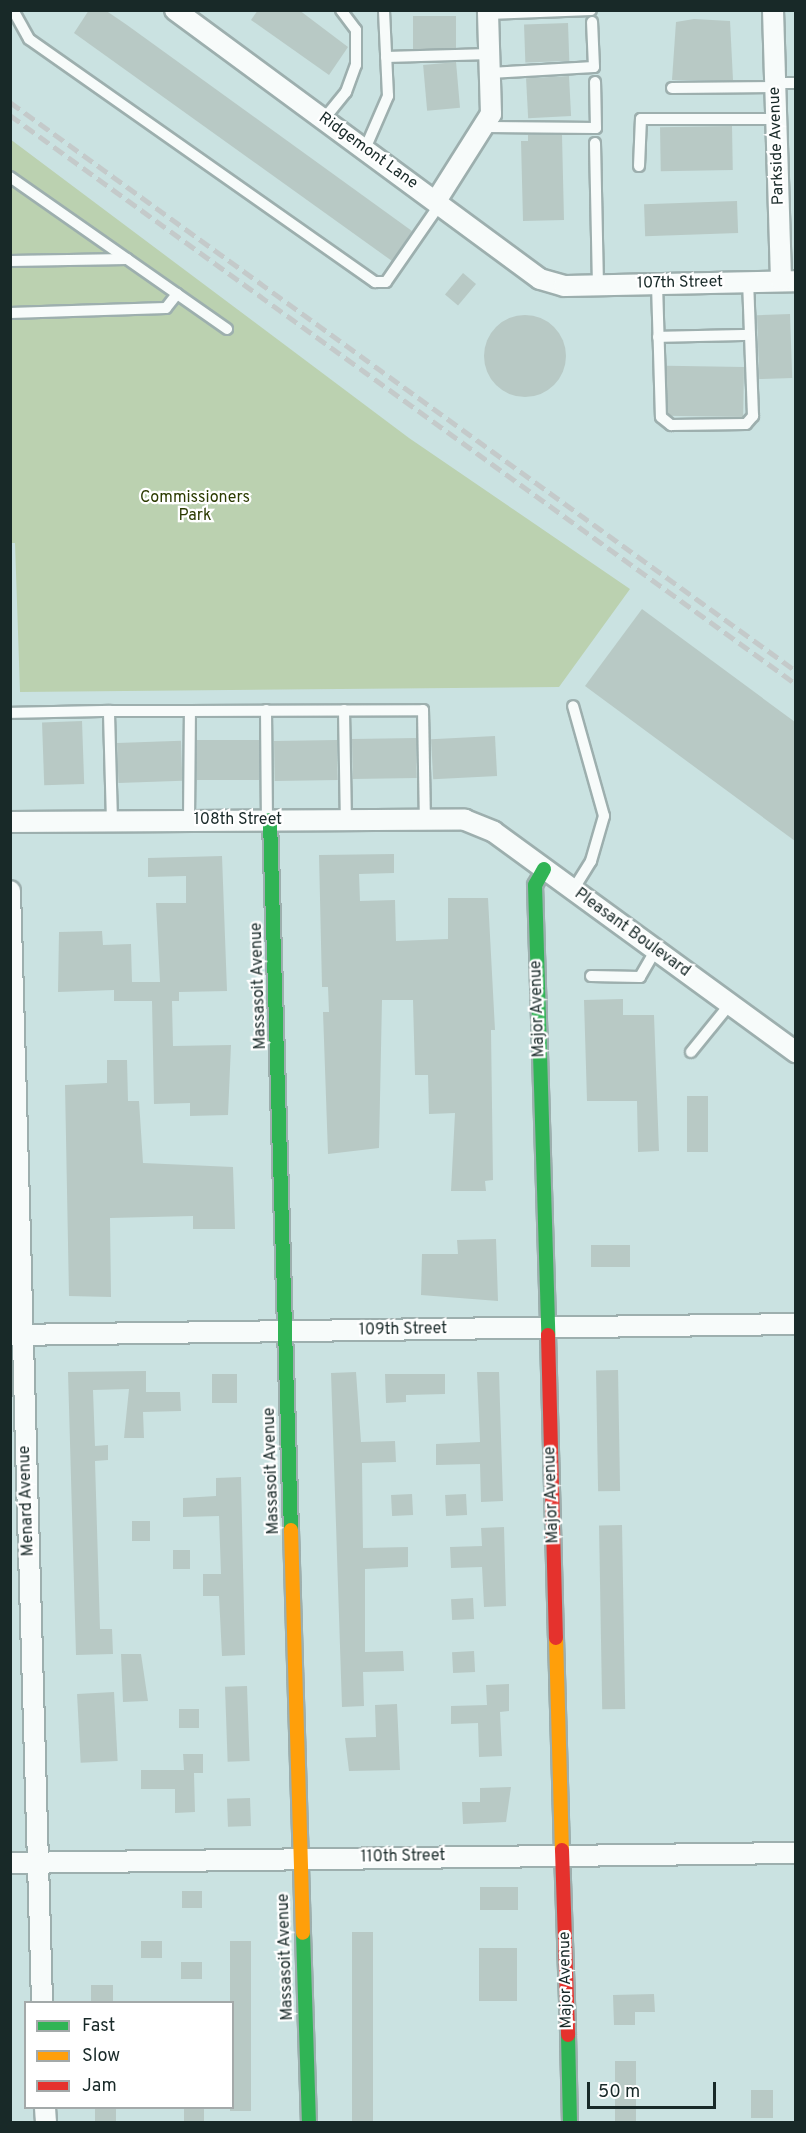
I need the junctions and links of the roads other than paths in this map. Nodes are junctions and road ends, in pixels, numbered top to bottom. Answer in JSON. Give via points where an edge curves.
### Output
{"nodes":[{"id":1,"x":13,"y":10,"type":"edge"},
{"id":2,"x":175,"y":10,"type":"edge"},
{"id":3,"x":341,"y":10,"type":"edge"},
{"id":4,"x":384,"y":10,"type":"edge"},
{"id":5,"x":772,"y":10,"type":"edge"},
{"id":6,"x":488,"y":12,"type":"edge"},
{"id":7,"x":592,"y":16,"type":"edge"},
{"id":8,"x":386,"y":57,"type":"junction"},
{"id":9,"x":490,"y":64,"type":"junction"},
{"id":10,"x":595,"y":81,"type":"dead end"},
{"id":11,"x":795,"y":83,"type":"edge"},
{"id":12,"x":775,"y":85,"type":"junction"},
{"id":13,"x":672,"y":88,"type":"dead end"},
{"id":14,"x":324,"y":119,"type":"junction"},
{"id":15,"x":776,"y":119,"type":"junction"},
{"id":16,"x":488,"y":128,"type":"junction"},
{"id":17,"x":595,"y":143,"type":"dead end"},
{"id":18,"x":365,"y":149,"type":"junction"},
{"id":19,"x":639,"y":166,"type":"dead end"},
{"id":20,"x":10,"y":177,"type":"edge"},
{"id":21,"x":438,"y":202,"type":"junction"},
{"id":22,"x":128,"y":259,"type":"junction"},
{"id":23,"x":10,"y":261,"type":"edge"},
{"id":24,"x":788,"y":281,"type":"edge"},
{"id":25,"x":748,"y":282,"type":"junction"},
{"id":26,"x":657,"y":284,"type":"junction"},
{"id":27,"x":598,"y":285,"type":"junction"},
{"id":28,"x":564,"y":286,"type":"joint"},
{"id":29,"x":177,"y":294,"type":"junction"},
{"id":30,"x":10,"y":313,"type":"edge"},
{"id":31,"x":227,"y":329,"type":"dead end"},
{"id":32,"x":749,"y":335,"type":"junction"},
{"id":33,"x":658,"y":337,"type":"junction"},
{"id":34,"x":573,"y":706,"type":"dead end"},
{"id":35,"x":266,"y":710,"type":"junction"},
{"id":36,"x":344,"y":710,"type":"junction"},
{"id":37,"x":110,"y":711,"type":"junction"},
{"id":38,"x":190,"y":711,"type":"junction"},
{"id":39,"x":10,"y":713,"type":"edge"},
{"id":40,"x":189,"y":820,"type":"junction"},
{"id":41,"x":269,"y":820,"type":"junction"},
{"id":42,"x":346,"y":820,"type":"junction"},
{"id":43,"x":425,"y":820,"type":"junction"},
{"id":44,"x":465,"y":820,"type":"joint"},
{"id":45,"x":112,"y":821,"type":"junction"},
{"id":46,"x":10,"y":822,"type":"edge"},
{"id":47,"x":544,"y":869,"type":"junction"},
{"id":48,"x":573,"y":890,"type":"junction"},
{"id":49,"x":10,"y":891,"type":"edge"},
{"id":50,"x":656,"y":949,"type":"junction"},
{"id":51,"x":591,"y":976,"type":"dead end"},
{"id":52,"x":730,"y":1004,"type":"junction"},
{"id":53,"x":691,"y":1052,"type":"dead end"},
{"id":54,"x":795,"y":1052,"type":"edge"},
{"id":55,"x":795,"y":1324,"type":"edge"},
{"id":56,"x":547,"y":1328,"type":"junction"},
{"id":57,"x":285,"y":1331,"type":"junction"},
{"id":58,"x":16,"y":1335,"type":"edge"},
{"id":59,"x":795,"y":1853,"type":"edge"},
{"id":60,"x":563,"y":1854,"type":"junction"},
{"id":61,"x":299,"y":1858,"type":"junction"},
{"id":62,"x":10,"y":1863,"type":"edge"},
{"id":63,"x":38,"y":1863,"type":"junction"},
{"id":64,"x":42,"y":2001,"type":"edge"},
{"id":65,"x":309,"y":2122,"type":"edge"},
{"id":66,"x":570,"y":2122,"type":"edge"}],
"edges":[{"from":1,"to":21,"type":"lane","via":[[29,39],[375,282],[386,282]]},
{"from":2,"to":14,"type":"street","name":"Ridgemont Lane"},
{"from":3,"to":14,"type":"lane","via":[[356,30],[356,65],[346,92]]},
{"from":4,"to":8,"type":"lane"},
{"from":5,"to":12,"type":"street","name":"Parkside Avenue"},
{"from":6,"to":7,"type":"lane"},
{"from":6,"to":9,"type":"street"},
{"from":7,"to":9,"type":"lane","via":[[594,67]]},
{"from":8,"to":9,"type":"lane"},
{"from":8,"to":18,"type":"lane","via":[[388,96]]},
{"from":9,"to":16,"type":"street"},
{"from":10,"to":16,"type":"lane","via":[[596,128]]},
{"from":11,"to":12,"type":"lane"},
{"from":12,"to":13,"type":"lane"},
{"from":12,"to":15,"type":"street","name":"Parkside Avenue"},
{"from":14,"to":18,"type":"street","name":"Ridgemont Lane"},
{"from":15,"to":19,"type":"lane","via":[[641,119]]},
{"from":15,"to":24,"type":"street","name":"Parkside Avenue"},
{"from":16,"to":21,"type":"street"},
{"from":17,"to":27,"type":"lane"},
{"from":18,"to":21,"type":"street","name":"Ridgemont Lane"},
{"from":20,"to":22,"type":"lane"},
{"from":21,"to":28,"type":"street","name":"Ridgemont Lane","via":[[540,279]]},
{"from":22,"to":23,"type":"lane"},
{"from":22,"to":29,"type":"lane"},
{"from":24,"to":25,"type":"street","name":"107th Street"},
{"from":25,"to":26,"type":"street","name":"107th Street"},
{"from":25,"to":32,"type":"lane"},
{"from":26,"to":27,"type":"street","name":"107th Street"},
{"from":26,"to":33,"type":"lane"},
{"from":27,"to":28,"type":"street","name":"107th Street"},
{"from":29,"to":30,"type":"lane","via":[[166,308]]},
{"from":29,"to":31,"type":"lane"},
{"from":32,"to":33,"type":"lane"},
{"from":32,"to":33,"type":"lane","via":[[750,421],[692,425],[670,425],[661,417]]},
{"from":34,"to":48,"type":"lane","via":[[604,816],[591,861]]},
{"from":35,"to":36,"type":"lane"},
{"from":35,"to":38,"type":"lane"},
{"from":35,"to":41,"type":"lane"},
{"from":36,"to":42,"type":"lane"},
{"from":36,"to":43,"type":"lane","via":[[423,710]]},
{"from":37,"to":38,"type":"lane"},
{"from":37,"to":39,"type":"lane"},
{"from":37,"to":45,"type":"lane"},
{"from":38,"to":40,"type":"lane"},
{"from":40,"to":41,"type":"street","name":"108th Street"},
{"from":40,"to":45,"type":"street","name":"108th Street"},
{"from":41,"to":42,"type":"street","name":"108th Street"},
{"from":41,"to":57,"type":"street","name":"Massasoit Avenue"},
{"from":42,"to":43,"type":"street","name":"108th Street"},
{"from":43,"to":44,"type":"street","name":"108th Street"},
{"from":44,"to":47,"type":"street","name":"Pleasant Boulevard","via":[[494,832]]},
{"from":45,"to":46,"type":"street","name":"108th Street"},
{"from":47,"to":48,"type":"street","name":"Pleasant Boulevard"},
{"from":47,"to":56,"type":"street","name":"Major Avenue","via":[[535,885]]},
{"from":48,"to":50,"type":"street","name":"Pleasant Boulevard"},
{"from":49,"to":58,"type":"street","name":"Menard Avenue"},
{"from":50,"to":51,"type":"lane","via":[[640,976]]},
{"from":50,"to":52,"type":"street","name":"Pleasant Boulevard"},
{"from":52,"to":53,"type":"lane"},
{"from":52,"to":54,"type":"street","name":"Pleasant Boulevard"},
{"from":55,"to":56,"type":"street","name":"109th Street"},
{"from":56,"to":57,"type":"street","name":"109th Street"},
{"from":56,"to":60,"type":"street","name":"Major Avenue"},
{"from":57,"to":58,"type":"street","name":"109th Street"},
{"from":57,"to":61,"type":"street","name":"Massasoit Avenue"},
{"from":58,"to":63,"type":"street","name":"Menard Avenue"},
{"from":59,"to":60,"type":"street","name":"110th Street"},
{"from":60,"to":61,"type":"street","name":"110th Street"},
{"from":60,"to":66,"type":"street","name":"Major Avenue"},
{"from":61,"to":63,"type":"street","name":"110th Street"},
{"from":61,"to":65,"type":"street","name":"Massasoit Avenue"},
{"from":62,"to":63,"type":"street","name":"110th Street"},
{"from":63,"to":64,"type":"street","name":"Menard Avenue"}]}
